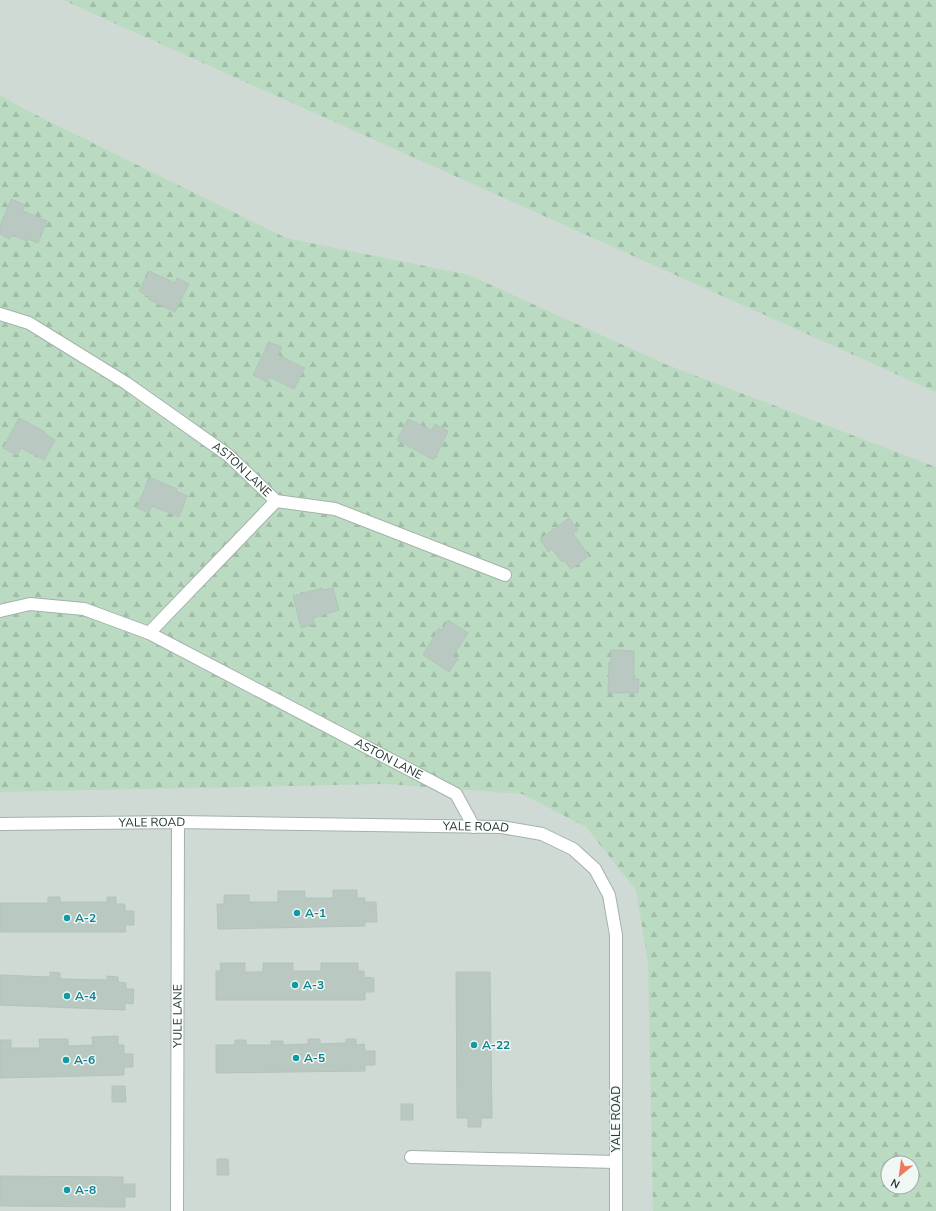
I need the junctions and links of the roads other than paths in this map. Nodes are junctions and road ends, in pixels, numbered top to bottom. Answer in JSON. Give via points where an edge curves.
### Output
{"nodes":[{"id":1,"x":0,"y":314,"type":"edge"},
{"id":2,"x":276,"y":501,"type":"junction"},
{"id":3,"x":505,"y":575,"type":"dead end"},
{"id":4,"x":0,"y":611,"type":"edge"},
{"id":5,"x":149,"y":633,"type":"junction"},
{"id":6,"x":178,"y":822,"type":"junction"},
{"id":7,"x":0,"y":824,"type":"edge"},
{"id":8,"x":474,"y":827,"type":"junction"},
{"id":9,"x":411,"y":1158,"type":"dead end"},
{"id":10,"x":616,"y":1162,"type":"junction"},
{"id":11,"x":177,"y":1211,"type":"edge"},
{"id":12,"x":616,"y":1211,"type":"edge"}],
"edges":[{"from":1,"to":2,"type":"street","name":"ASTON LANE","via":[[29,323],[126,383],[228,455]]},
{"from":2,"to":3,"type":"street","name":"ASTON LANE","via":[[335,509]]},
{"from":2,"to":5,"type":"street"},
{"from":4,"to":5,"type":"street","name":"ASTON LANE","via":[[30,604],[84,609]]},
{"from":5,"to":8,"type":"street","name":"ASTON LANE","via":[[456,794]]},
{"from":6,"to":7,"type":"street","name":"YALE ROAD"},
{"from":6,"to":8,"type":"street","name":"YALE ROAD"},
{"from":6,"to":11,"type":"street","name":"YULE LANE"},
{"from":8,"to":10,"type":"street","name":"YALE ROAD","via":[[501,827],[542,834],[573,849],[595,869],[610,895],[616,935]]},
{"from":9,"to":10,"type":"street"},
{"from":10,"to":12,"type":"street","name":"YALE ROAD"}]}
